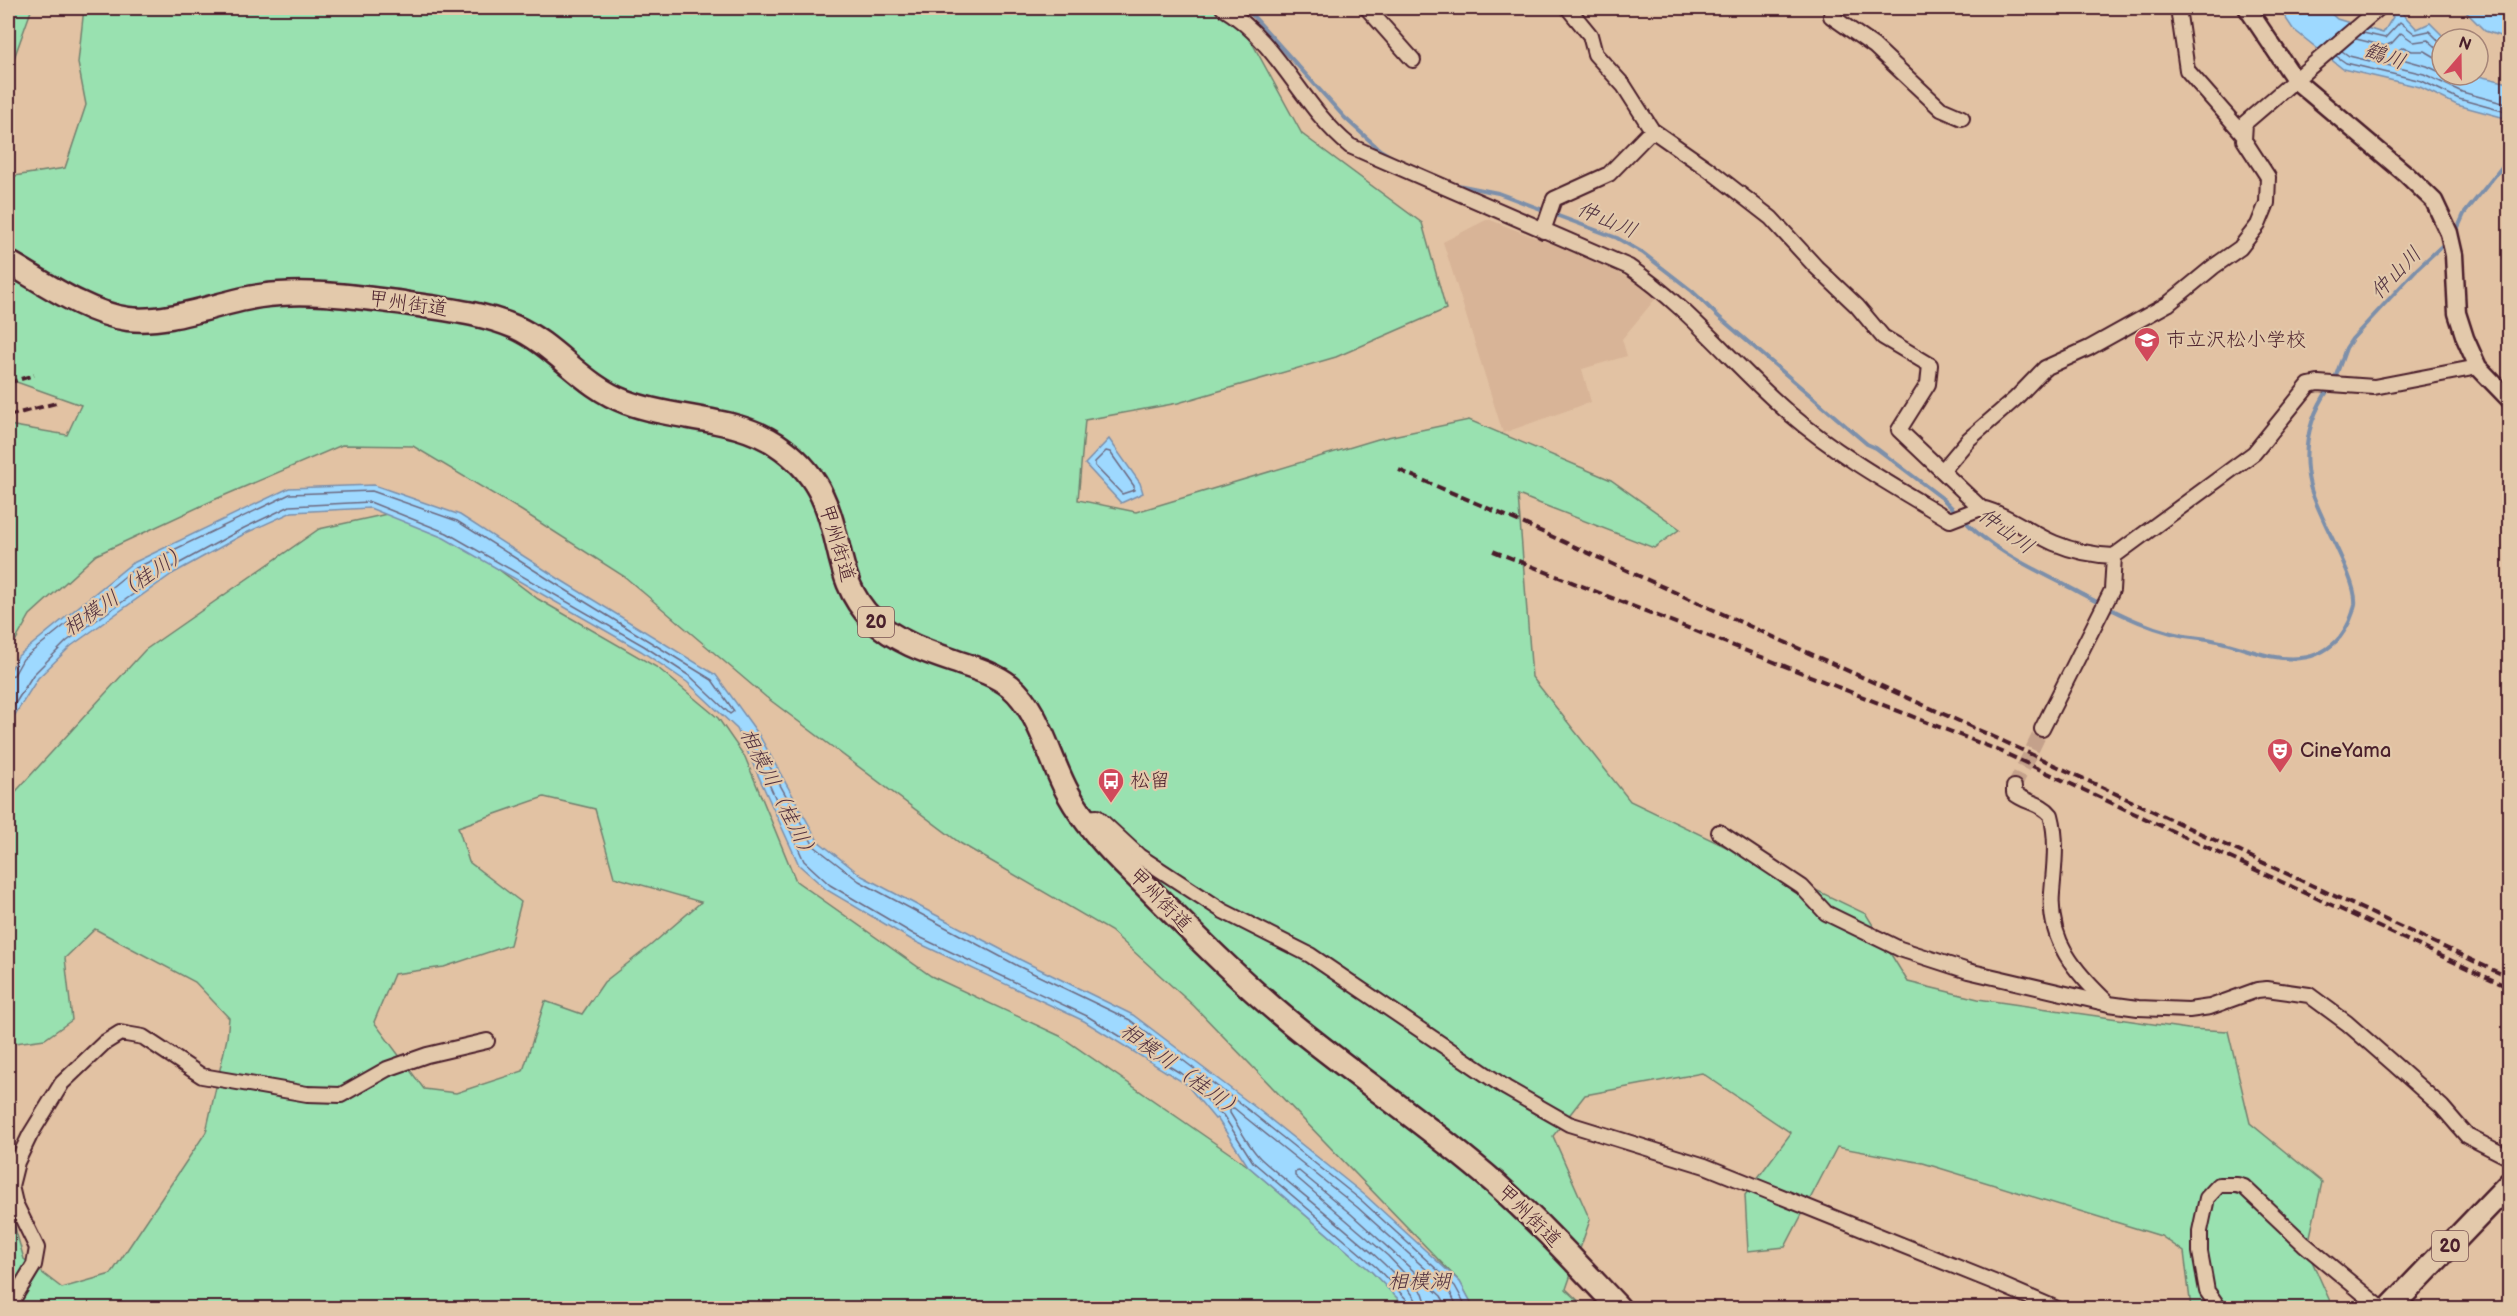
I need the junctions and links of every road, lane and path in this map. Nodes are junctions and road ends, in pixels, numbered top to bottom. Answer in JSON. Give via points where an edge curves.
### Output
{"nodes":[{"id":1,"x":1223,"y":8,"type":"edge"},
{"id":2,"x":1367,"y":8,"type":"edge"},
{"id":3,"x":1568,"y":8,"type":"edge"},
{"id":4,"x":2178,"y":8,"type":"edge"},
{"id":5,"x":2247,"y":8,"type":"edge"},
{"id":6,"x":2379,"y":8,"type":"edge"},
{"id":7,"x":1832,"y":16,"type":"dead end"},
{"id":8,"x":1413,"y":60,"type":"dead end"},
{"id":9,"x":2296,"y":81,"type":"junction"},
{"id":10,"x":1962,"y":118,"type":"dead end"},
{"id":11,"x":1652,"y":130,"type":"junction"},
{"id":12,"x":2244,"y":135,"type":"junction"},
{"id":13,"x":1544,"y":231,"type":"junction"},
{"id":14,"x":8,"y":262,"type":"edge"},
{"id":15,"x":2478,"y":367,"type":"junction"},
{"id":16,"x":2510,"y":400,"type":"edge"},
{"id":17,"x":1943,"y":470,"type":"junction"},
{"id":18,"x":1981,"y":508,"type":"junction"},
{"id":19,"x":2114,"y":556,"type":"junction"},
{"id":20,"x":2042,"y":729,"type":"tunnel mouth"},
{"id":21,"x":2014,"y":787,"type":"dead end"},
{"id":22,"x":1084,"y":818,"type":"junction"},
{"id":23,"x":1719,"y":832,"type":"dead end"},
{"id":24,"x":2109,"y":1004,"type":"junction"},
{"id":25,"x":487,"y":1041,"type":"dead end"},
{"id":26,"x":2510,"y":1158,"type":"edge"},
{"id":27,"x":2510,"y":1183,"type":"edge"},
{"id":28,"x":8,"y":1308,"type":"edge"},
{"id":29,"x":1619,"y":1308,"type":"edge"},
{"id":30,"x":2055,"y":1308,"type":"edge"},
{"id":31,"x":2219,"y":1308,"type":"edge"},
{"id":32,"x":2381,"y":1308,"type":"edge"},
{"id":33,"x":2390,"y":1308,"type":"edge"}],
"edges":[{"from":1,"to":13,"type":"street","via":[[1269,49],[1320,116],[1350,146]]},
{"from":2,"to":8,"type":"street"},
{"from":3,"to":11,"type":"street","via":[[1590,35],[1595,54],[1624,86]]},
{"from":4,"to":12,"type":"street","via":[[2187,70]]},
{"from":5,"to":9,"type":"street"},
{"from":6,"to":9,"type":"street"},
{"from":7,"to":10,"type":"street","via":[[1874,46],[1941,110]]},
{"from":9,"to":12,"type":"street","via":[[2245,123]]},
{"from":9,"to":15,"type":"street","via":[[2423,190],[2440,212],[2454,255],[2457,313]]},
{"from":11,"to":13,"type":"street","via":[[1609,174],[1554,199]]},
{"from":11,"to":17,"type":"street","via":[[1771,218],[1883,337],[1930,365],[1928,384],[1899,430]]},
{"from":12,"to":17,"type":"street","via":[[2268,177],[2266,203],[2258,225],[2240,248],[2168,304],[2045,368],[1969,439]]},
{"from":13,"to":18,"type":"street","via":[[1613,259],[1656,285],[1823,442],[1950,520]]},
{"from":14,"to":22,"type":"highway","name":"甲州街道","number":"20","via":[[92,309],[132,320],[258,296],[316,292],[469,312],[509,325],[541,342],[588,383],[632,405],[731,425],[759,435],[781,447],[810,476],[824,499],[843,573],[861,607],[890,634],[992,674],[1021,697]]},
{"from":15,"to":16,"type":"street"},
{"from":15,"to":19,"type":"street","via":[[2374,387],[2318,383],[2309,386],[2254,453]]},
{"from":17,"to":18,"type":"street"},
{"from":18,"to":19,"type":"street","via":[[2079,552]]},
{"from":19,"to":20,"type":"street","via":[[2112,590]]},
{"from":21,"to":24,"type":"street","via":[[2017,796],[2047,809],[2051,815],[2054,925],[2071,964]]},
{"from":22,"to":29,"type":"highway","name":"甲州街道","number":"20","via":[[1128,868],[1246,984],[1492,1180]]},
{"from":22,"to":30,"type":"street","via":[[1097,817],[1139,856],[1223,911],[1310,955],[1506,1088],[1569,1124],[1705,1166]]},
{"from":23,"to":24,"type":"street","via":[[1802,887],[1826,913],[1900,949],[1968,971]]},
{"from":24,"to":26,"type":"street","via":[[2189,1010],[2210,1008],[2257,990],[2309,995],[2411,1079],[2467,1136]]},
{"from":25,"to":28,"type":"street","via":[[427,1054],[387,1069],[341,1095],[307,1094],[202,1076],[144,1037],[120,1033],[62,1083],[17,1162],[11,1186],[37,1248],[34,1265]]},
{"from":27,"to":33,"type":"highway","number":"20"},
{"from":31,"to":32,"type":"street","via":[[2207,1291],[2200,1252],[2206,1198],[2219,1185],[2244,1187],[2304,1244]]}]}
